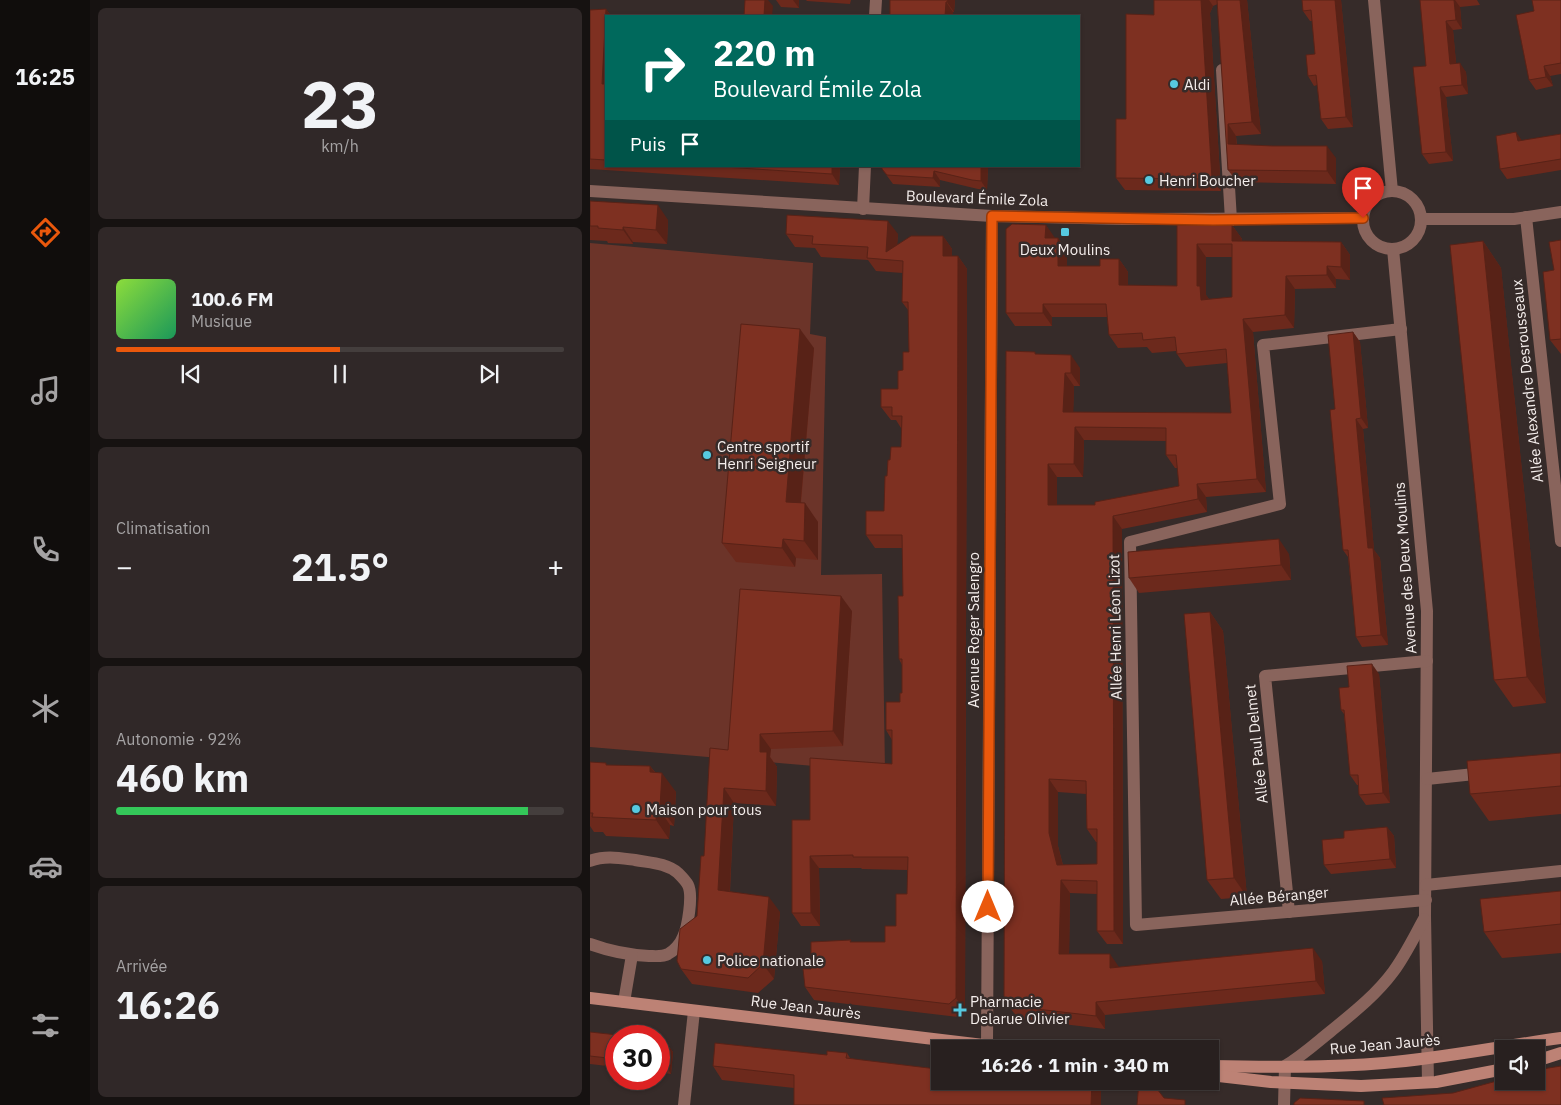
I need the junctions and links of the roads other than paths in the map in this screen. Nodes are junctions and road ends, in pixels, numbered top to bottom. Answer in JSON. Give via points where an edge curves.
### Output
{"nodes":[{"id":1,"x":876,"y":0,"type":"edge"},
{"id":2,"x":1374,"y":0,"type":"edge"},
{"id":3,"x":875,"y":15,"type":"edge"},
{"id":4,"x":1221,"y":61,"type":"edge"},
{"id":5,"x":866,"y":167,"type":"edge"},
{"id":6,"x":590,"y":191,"type":"edge"},
{"id":7,"x":1392,"y":191,"type":"junction"},
{"id":8,"x":863,"y":209,"type":"junction"},
{"id":9,"x":1561,"y":212,"type":"edge"},
{"id":10,"x":992,"y":216,"type":"junction"},
{"id":11,"x":1526,"y":217,"type":"junction"},
{"id":12,"x":1363,"y":218,"type":"junction"},
{"id":13,"x":1421,"y":219,"type":"junction"},
{"id":14,"x":1231,"y":220,"type":"junction"},
{"id":15,"x":1393,"y":249,"type":"junction"},
{"id":16,"x":1401,"y":329,"type":"junction"},
{"id":17,"x":1558,"y":489,"type":"edge"},
{"id":18,"x":1561,"y":541,"type":"edge"},
{"id":19,"x":1427,"y":661,"type":"junction"},
{"id":20,"x":1494,"y":772,"type":"edge"},
{"id":21,"x":1427,"y":779,"type":"junction"},
{"id":22,"x":590,"y":861,"type":"edge"},
{"id":23,"x":1561,"y":871,"type":"edge"},
{"id":24,"x":1426,"y":885,"type":"junction"},
{"id":25,"x":1426,"y":900,"type":"junction"},
{"id":26,"x":1289,"y":912,"type":"junction"},
{"id":27,"x":1425,"y":916,"type":"junction"},
{"id":28,"x":1136,"y":926,"type":"joint"},
{"id":29,"x":590,"y":944,"type":"edge"},
{"id":30,"x":632,"y":955,"type":"junction"},
{"id":31,"x":590,"y":998,"type":"edge"},
{"id":32,"x":624,"y":1002,"type":"junction"},
{"id":33,"x":694,"y":1011,"type":"junction"},
{"id":34,"x":1561,"y":1038,"type":"edge"},
{"id":35,"x":944,"y":1040,"type":"edge"},
{"id":36,"x":987,"y":1040,"type":"edge"},
{"id":37,"x":1561,"y":1053,"type":"edge"},
{"id":38,"x":1428,"y":1058,"type":"junction"},
{"id":39,"x":1545,"y":1058,"type":"edge"},
{"id":40,"x":1219,"y":1066,"type":"edge"},
{"id":41,"x":1285,"y":1066,"type":"junction"},
{"id":42,"x":1495,"y":1071,"type":"edge"},
{"id":43,"x":1219,"y":1076,"type":"edge"},
{"id":44,"x":1284,"y":1082,"type":"junction"},
{"id":45,"x":1428,"y":1082,"type":"junction"},
{"id":46,"x":684,"y":1105,"type":"edge"},
{"id":47,"x":1284,"y":1105,"type":"edge"}],
"edges":[{"from":1,"to":3,"type":"street"},
{"from":2,"to":7,"type":"street"},
{"from":4,"to":14,"type":"street"},
{"from":5,"to":8,"type":"street"},
{"from":6,"to":8,"type":"street","name":"Boulevard Émile Zola"},
{"from":7,"to":12,"type":"street","via":[[1378,194],[1370,200]]},
{"from":7,"to":13,"type":"street","via":[[1413,201]]},
{"from":8,"to":10,"type":"street","name":"Boulevard Émile Zola"},
{"from":9,"to":11,"type":"street"},
{"from":10,"to":14,"type":"street","name":"Boulevard Émile Zola"},
{"from":10,"to":36,"type":"street","name":"Avenue Roger Salengro"},
{"from":11,"to":13,"type":"street"},
{"from":11,"to":17,"type":"street","name":"Allée Alexandre Desrousseaux"},
{"from":12,"to":14,"type":"street","name":"Boulevard Émile Zola"},
{"from":12,"to":15,"type":"street","via":[[1371,240]]},
{"from":13,"to":15,"type":"street","via":[[1411,241]]},
{"from":15,"to":16,"type":"street","name":"Avenue des Deux Moulins"},
{"from":16,"to":19,"type":"street","name":"Avenue des Deux Moulins","via":[[1426,593]]},
{"from":16,"to":28,"type":"street","name":"Allée Henri Léon Lizot","via":[[1262,345],[1280,504],[1130,542]]},
{"from":17,"to":18,"type":"street","name":"Allée Alexandre Desrousseaux"},
{"from":19,"to":21,"type":"street","name":"Avenue des Deux Moulins"},
{"from":19,"to":26,"type":"street","name":"Allée Paul Delmet","via":[[1265,676]]},
{"from":20,"to":21,"type":"street"},
{"from":21,"to":24,"type":"street","name":"Avenue des Deux Moulins"},
{"from":22,"to":30,"type":"street","via":[[616,857],[667,865],[688,885],[687,927],[678,946],[661,956]]},
{"from":23,"to":24,"type":"street"},
{"from":24,"to":25,"type":"street","name":"Avenue des Deux Moulins"},
{"from":25,"to":26,"type":"street","name":"Allée Béranger"},
{"from":25,"to":27,"type":"street","name":"Avenue des Deux Moulins"},
{"from":26,"to":28,"type":"street","name":"Allée Béranger"},
{"from":27,"to":38,"type":"street","name":"Avenue des Deux Moulins"},
{"from":27,"to":41,"type":"street","name":"Avenue des Deux Moulins","via":[[1404,956],[1383,985],[1334,1029]]},
{"from":29,"to":30,"type":"street"},
{"from":30,"to":32,"type":"street"},
{"from":31,"to":32,"type":"main road","name":"Rue Jean Jaurès"},
{"from":32,"to":33,"type":"main road","name":"Rue Jean Jaurès"},
{"from":33,"to":35,"type":"main road","name":"Rue Jean Jaurès"},
{"from":33,"to":46,"type":"street"},
{"from":34,"to":38,"type":"main road","name":"Rue Jean Jaurès"},
{"from":37,"to":39,"type":"main road"},
{"from":38,"to":41,"type":"main road","name":"Rue Jean Jaurès","via":[[1354,1065]]},
{"from":38,"to":45,"type":"street","name":"Avenue des Deux Moulins"},
{"from":40,"to":41,"type":"main road","name":"Rue Jean Jaurès"},
{"from":41,"to":44,"type":"street"},
{"from":42,"to":45,"type":"main road"},
{"from":43,"to":44,"type":"main road"},
{"from":44,"to":45,"type":"main road","via":[[1361,1086]]},
{"from":44,"to":47,"type":"street"}]}
